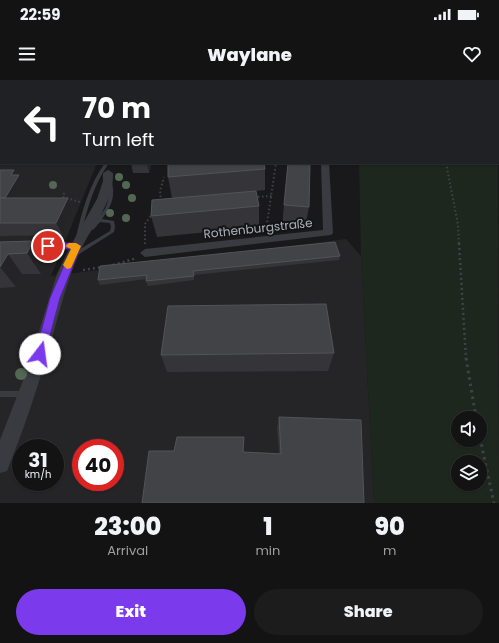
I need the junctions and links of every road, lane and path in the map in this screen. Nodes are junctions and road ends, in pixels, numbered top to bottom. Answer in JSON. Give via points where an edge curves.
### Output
{"nodes":[{"id":1,"x":276,"y":164,"type":"edge"},
{"id":2,"x":325,"y":164,"type":"edge"},
{"id":3,"x":446,"y":164,"type":"edge"},
{"id":4,"x":109,"y":170,"type":"edge"},
{"id":5,"x":164,"y":177,"type":"dead end"},
{"id":6,"x":64,"y":194,"type":"dead end"},
{"id":7,"x":272,"y":196,"type":"junction"},
{"id":8,"x":248,"y":198,"type":"edge"},
{"id":9,"x":159,"y":204,"type":"edge"},
{"id":10,"x":156,"y":209,"type":"edge"},
{"id":11,"x":90,"y":218,"type":"junction"},
{"id":12,"x":264,"y":240,"type":"junction"},
{"id":13,"x":24,"y":246,"type":"edge"},
{"id":14,"x":74,"y":252,"type":"junction"},
{"id":15,"x":144,"y":253,"type":"junction"},
{"id":16,"x":83,"y":270,"type":"dead end"},
{"id":17,"x":0,"y":394,"type":"edge"},
{"id":18,"x":26,"y":394,"type":"junction"},
{"id":19,"x":474,"y":411,"type":"edge"},
{"id":20,"x":482,"y":447,"type":"edge"},
{"id":21,"x":0,"y":464,"type":"edge"},
{"id":22,"x":494,"y":503,"type":"edge"}],
"edges":[{"from":1,"to":7,"type":"path"},
{"from":2,"to":12,"type":"street","name":"Rothenburgstraße","via":[[328,233]]},
{"from":3,"to":19,"type":"path","via":[[458,225],[464,344]]},
{"from":4,"to":11,"type":"street","via":[[99,207]]},
{"from":4,"to":11,"type":"lane","via":[[101,170]]},
{"from":5,"to":9,"type":"path"},
{"from":6,"to":11,"type":"path","via":[[63,196],[82,202],[78,211]]},
{"from":7,"to":8,"type":"path"},
{"from":7,"to":12,"type":"path"},
{"from":10,"to":15,"type":"path","via":[[145,224]]},
{"from":11,"to":14,"type":"street"},
{"from":11,"to":14,"type":"lane","via":[[112,222],[112,232]]},
{"from":12,"to":15,"type":"street","name":"Rothenburgstraße"},
{"from":13,"to":14,"type":"lane"},
{"from":14,"to":18,"type":"street","via":[[55,298],[36,368]]},
{"from":15,"to":16,"type":"path","via":[[140,257],[115,265]]},
{"from":17,"to":18,"type":"lane"},
{"from":18,"to":21,"type":"street"},
{"from":20,"to":22,"type":"path"}]}
